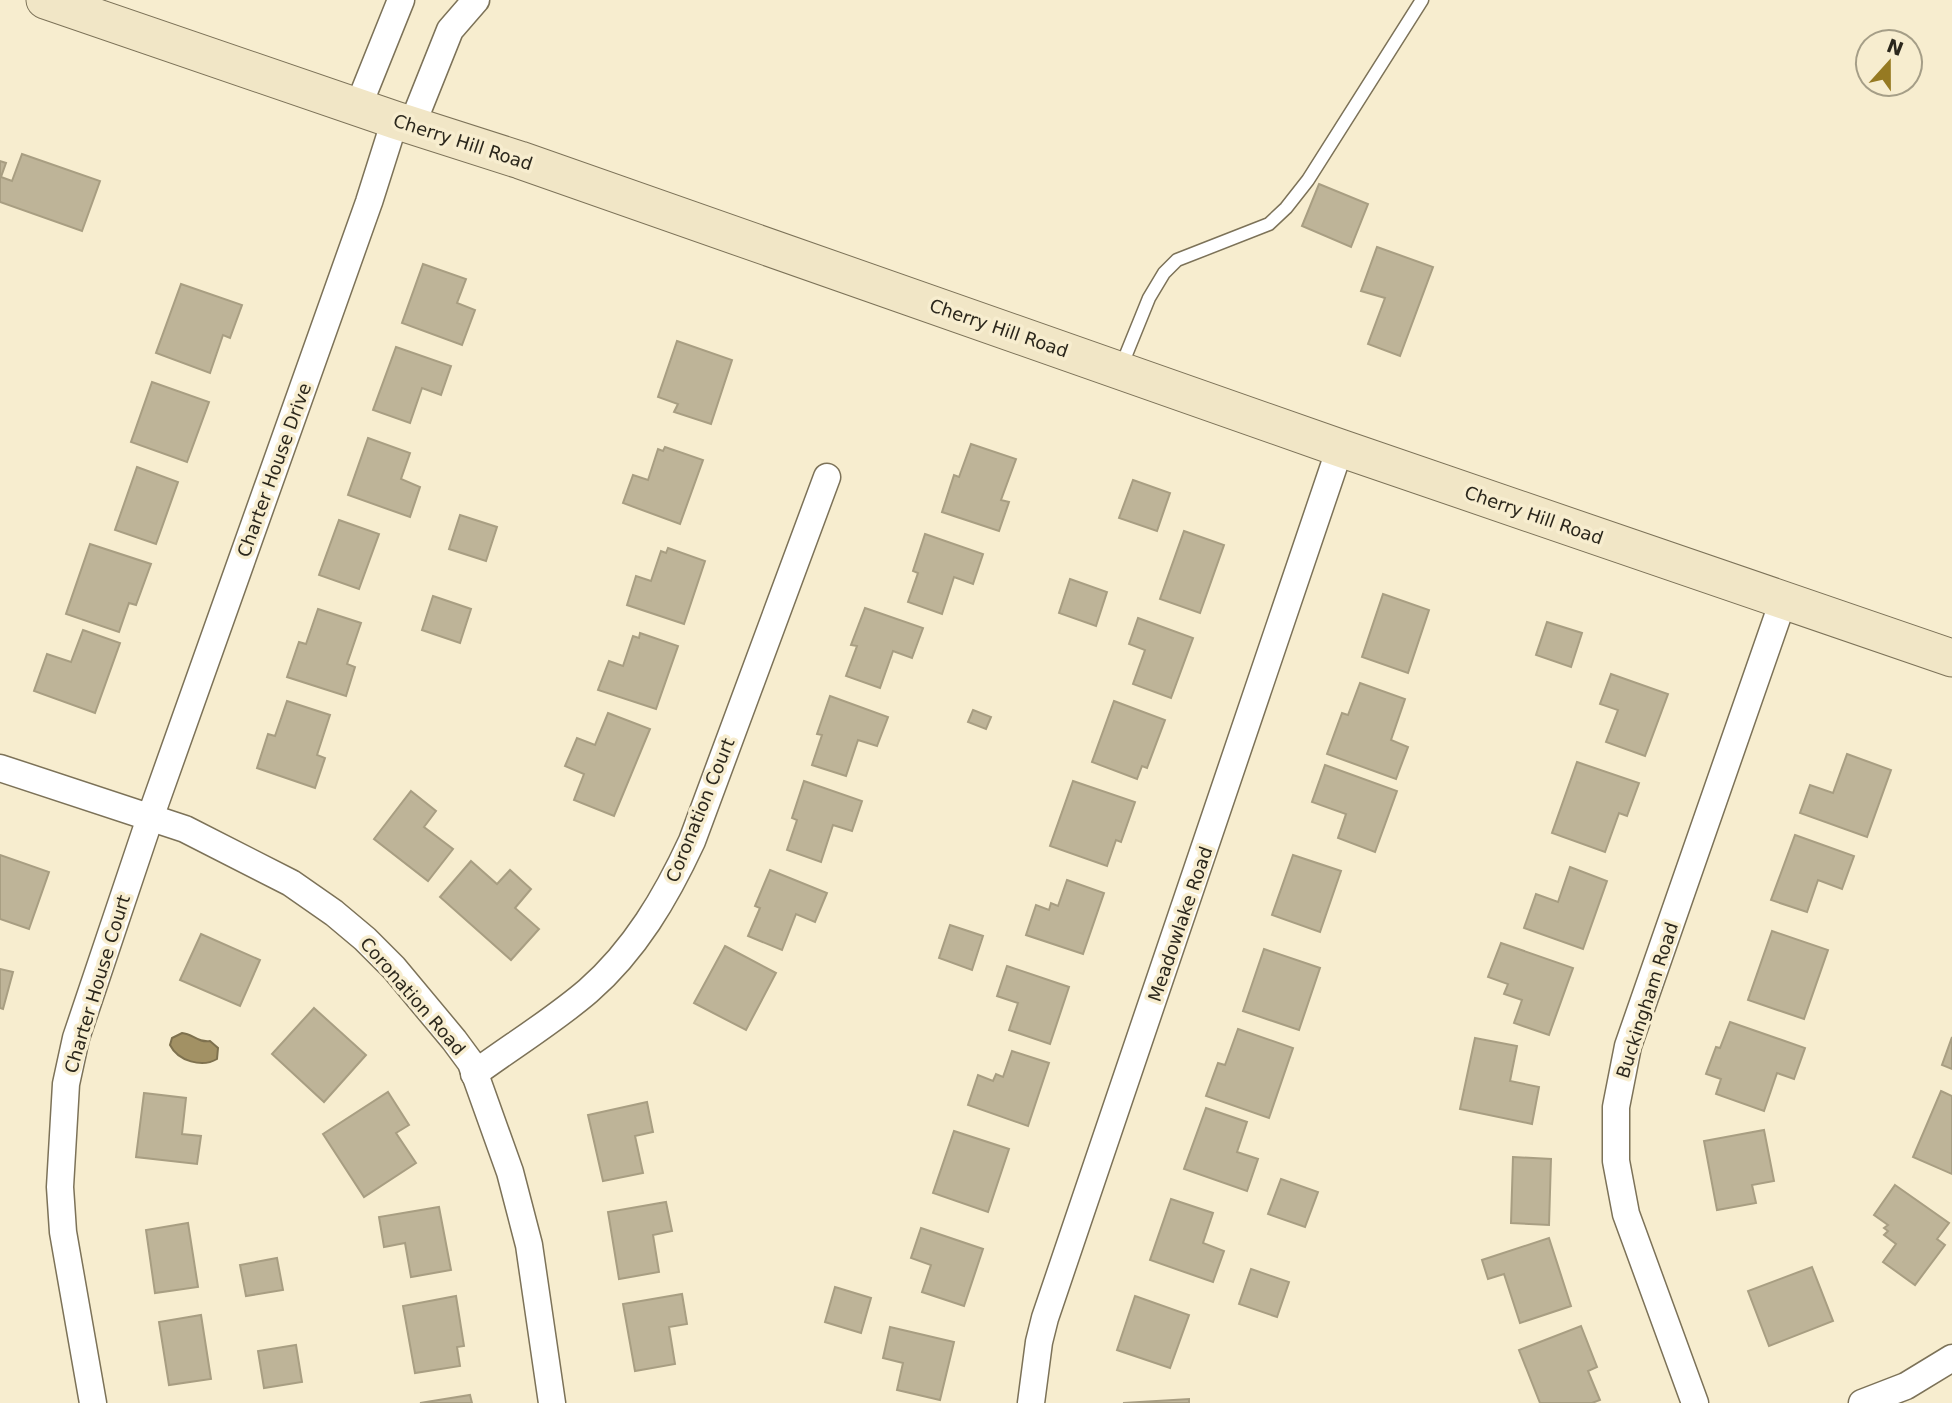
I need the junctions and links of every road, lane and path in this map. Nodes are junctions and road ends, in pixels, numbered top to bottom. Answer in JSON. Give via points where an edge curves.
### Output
{"nodes":[{"id":1,"x":45,"y":0,"type":"edge"},
{"id":2,"x":401,"y":0,"type":"edge"},
{"id":3,"x":476,"y":0,"type":"edge"},
{"id":4,"x":1423,"y":0,"type":"edge"},
{"id":5,"x":358,"y":107,"type":"junction"},
{"id":6,"x":403,"y":122,"type":"junction"},
{"id":7,"x":1120,"y":371,"type":"junction"},
{"id":8,"x":1340,"y":448,"type":"junction"},
{"id":9,"x":827,"y":477,"type":"dead end"},
{"id":10,"x":1783,"y":601,"type":"junction"},
{"id":11,"x":1952,"y":658,"type":"edge"},
{"id":12,"x":0,"y":768,"type":"edge"},
{"id":13,"x":150,"y":818,"type":"junction"},
{"id":14,"x":474,"y":1074,"type":"junction"},
{"id":15,"x":1952,"y":1357,"type":"edge"},
{"id":16,"x":93,"y":1403,"type":"edge"},
{"id":17,"x":552,"y":1403,"type":"edge"},
{"id":18,"x":1031,"y":1403,"type":"edge"},
{"id":19,"x":1695,"y":1403,"type":"edge"},
{"id":20,"x":1862,"y":1403,"type":"edge"}],
"edges":[{"from":1,"to":5,"type":"main road","name":"Cherry Hill Road"},
{"from":2,"to":5,"type":"street"},
{"from":3,"to":6,"type":"street","name":"Charter House Drive","via":[[450,30]]},
{"from":4,"to":7,"type":"lane","via":[[1286,208],[1269,223],[1177,260],[1164,273]]},
{"from":5,"to":6,"type":"main road","name":"Cherry Hill Road"},
{"from":6,"to":7,"type":"main road","name":"Cherry Hill Road"},
{"from":6,"to":13,"type":"street","name":"Charter House Drive","via":[[369,202]]},
{"from":7,"to":8,"type":"main road","name":"Cherry Hill Road"},
{"from":8,"to":10,"type":"main road","name":"Cherry Hill Road"},
{"from":8,"to":18,"type":"street","name":"Meadowlake Road","via":[[1045,1318]]},
{"from":9,"to":14,"type":"street","name":"Coronation Court","via":[[692,841],[654,913],[625,953],[590,989]]},
{"from":10,"to":11,"type":"main road","name":"Cherry Hill Road"},
{"from":10,"to":19,"type":"street","name":"Buckingham Road","via":[[1629,1046],[1616,1107],[1616,1161],[1626,1214]]},
{"from":12,"to":13,"type":"street","name":"Coronation Road"},
{"from":13,"to":14,"type":"street","name":"Coronation Road","via":[[210,841],[291,883],[334,913],[394,968],[454,1040]]},
{"from":13,"to":16,"type":"street","name":"Charter House Court","via":[[89,997],[66,1084],[60,1188],[63,1232]]},
{"from":14,"to":17,"type":"street","name":"Coronation Road","via":[[510,1172],[529,1245]]},
{"from":15,"to":20,"type":"street","via":[[1906,1386]]}]}
